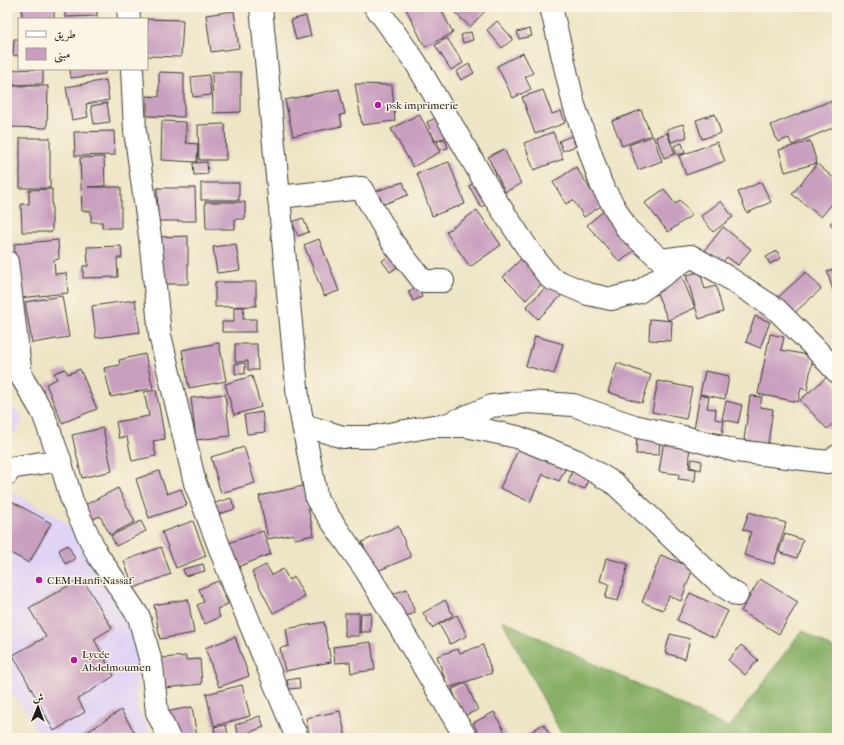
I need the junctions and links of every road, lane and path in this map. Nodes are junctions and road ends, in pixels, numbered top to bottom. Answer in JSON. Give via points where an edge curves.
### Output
{"nodes":[{"id":1,"x":128,"y":7,"type":"edge"},
{"id":2,"x":261,"y":7,"type":"edge"},
{"id":3,"x":375,"y":7,"type":"edge"},
{"id":4,"x":551,"y":7,"type":"edge"},
{"id":5,"x":129,"y":18,"type":"edge"},
{"id":6,"x":132,"y":70,"type":"edge"},
{"id":7,"x":279,"y":197,"type":"junction"},
{"id":8,"x":691,"y":256,"type":"junction"},
{"id":9,"x":7,"y":262,"type":"edge"},
{"id":10,"x":443,"y":281,"type":"dead end"},
{"id":11,"x":14,"y":369,"type":"edge"},
{"id":12,"x":837,"y":372,"type":"edge"},
{"id":13,"x":303,"y":425,"type":"junction"},
{"id":14,"x":443,"y":426,"type":"junction"},
{"id":15,"x":837,"y":456,"type":"edge"},
{"id":16,"x":60,"y":460,"type":"junction"},
{"id":17,"x":7,"y":474,"type":"edge"},
{"id":18,"x":737,"y":595,"type":"dead end"},
{"id":19,"x":169,"y":738,"type":"edge"},
{"id":20,"x":297,"y":738,"type":"edge"},
{"id":21,"x":466,"y":738,"type":"edge"}],
"edges":[{"from":1,"to":5,"type":"street"},
{"from":2,"to":7,"type":"street"},
{"from":3,"to":8,"type":"street","via":[[416,63],[493,196],[550,278],[588,294],[611,299],[639,292]]},
{"from":4,"to":8,"type":"street","via":[[574,104],[601,184],[627,229],[661,260]]},
{"from":6,"to":20,"type":"street","via":[[135,131],[160,335],[194,483]]},
{"from":7,"to":10,"type":"street","via":[[361,188],[393,243],[423,281]]},
{"from":7,"to":13,"type":"street","via":[[298,398]]},
{"from":8,"to":12,"type":"street","via":[[776,309]]},
{"from":9,"to":11,"type":"street"},
{"from":11,"to":16,"type":"street","via":[[43,413]]},
{"from":13,"to":14,"type":"street","via":[[344,437],[372,437]]},
{"from":13,"to":21,"type":"street","via":[[317,500],[367,572]]},
{"from":14,"to":15,"type":"street","via":[[492,406],[528,402],[573,405],[634,426],[736,451],[828,462]]},
{"from":14,"to":18,"type":"street","via":[[466,426],[517,437],[577,461],[615,484],[723,586]]},
{"from":16,"to":17,"type":"street","via":[[10,468]]},
{"from":16,"to":19,"type":"street","via":[[72,501],[97,554],[139,617],[152,666],[157,712]]}]}
